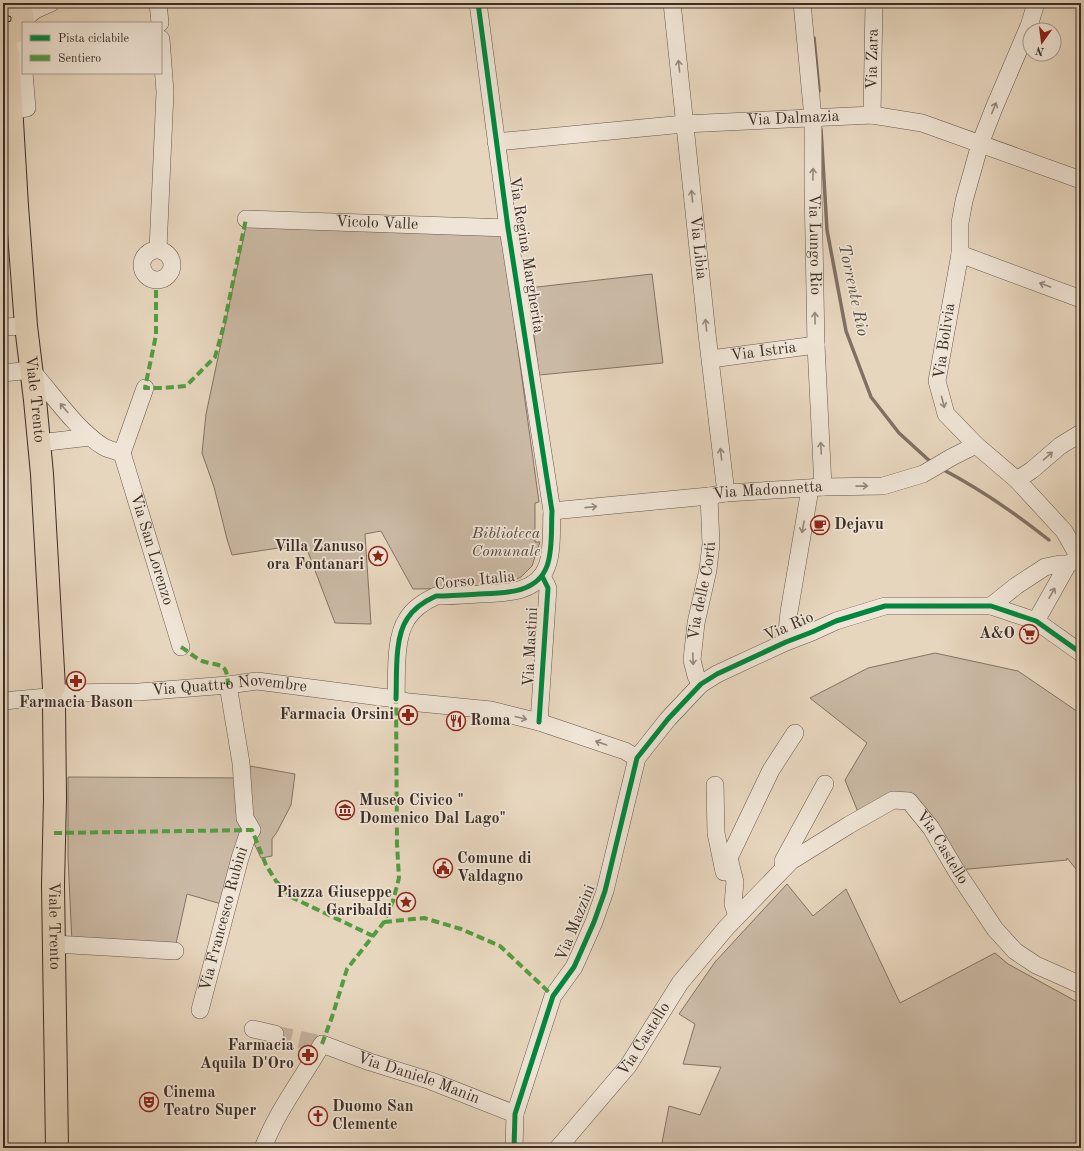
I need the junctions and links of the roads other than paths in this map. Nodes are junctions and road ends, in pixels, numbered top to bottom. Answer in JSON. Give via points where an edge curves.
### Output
{"nodes":[{"id":1,"x":51,"y":3,"type":"edge"},
{"id":2,"x":158,"y":3,"type":"edge"},
{"id":3,"x":478,"y":3,"type":"edge"},
{"id":4,"x":672,"y":3,"type":"edge"},
{"id":5,"x":802,"y":3,"type":"edge"},
{"id":6,"x":874,"y":3,"type":"edge"},
{"id":7,"x":1036,"y":3,"type":"edge"},
{"id":8,"x":160,"y":22,"type":"edge"},
{"id":9,"x":15,"y":26,"type":"edge"},
{"id":10,"x":162,"y":52,"type":"edge"},
{"id":11,"x":24,"y":74,"type":"edge"},
{"id":12,"x":12,"y":111,"type":"junction"},
{"id":13,"x":872,"y":114,"type":"junction"},
{"id":14,"x":821,"y":118,"type":"junction"},
{"id":15,"x":684,"y":124,"type":"junction"},
{"id":16,"x":496,"y":142,"type":"junction"},
{"id":17,"x":980,"y":144,"type":"junction"},
{"id":18,"x":1081,"y":180,"type":"edge"},
{"id":19,"x":10,"y":207,"type":"edge"},
{"id":20,"x":246,"y":219,"type":"dead end"},
{"id":21,"x":508,"y":228,"type":"junction"},
{"id":22,"x":158,"y":249,"type":"dead end"},
{"id":23,"x":960,"y":254,"type":"junction"},
{"id":24,"x":1081,"y":299,"type":"edge"},
{"id":25,"x":26,"y":326,"type":"junction"},
{"id":26,"x":3,"y":327,"type":"edge"},
{"id":27,"x":816,"y":345,"type":"junction"},
{"id":28,"x":711,"y":359,"type":"junction"},
{"id":29,"x":31,"y":370,"type":"junction"},
{"id":30,"x":3,"y":373,"type":"edge"},
{"id":31,"x":145,"y":388,"type":"dead end"},
{"id":32,"x":1081,"y":433,"type":"edge"},
{"id":33,"x":90,"y":437,"type":"junction"},
{"id":34,"x":39,"y":443,"type":"junction"},
{"id":35,"x":976,"y":445,"type":"junction"},
{"id":36,"x":122,"y":453,"type":"junction"},
{"id":37,"x":1017,"y":480,"type":"junction"},
{"id":38,"x":816,"y":488,"type":"junction"},
{"id":39,"x":718,"y":494,"type":"junction"},
{"id":40,"x":552,"y":511,"type":"junction"},
{"id":41,"x":1076,"y":560,"type":"edge"},
{"id":42,"x":542,"y":576,"type":"junction"},
{"id":43,"x":1016,"y":586,"type":"junction"},
{"id":44,"x":991,"y":606,"type":"junction"},
{"id":45,"x":1015,"y":614,"type":"junction"},
{"id":46,"x":1036,"y":621,"type":"junction"},
{"id":47,"x":786,"y":642,"type":"junction"},
{"id":48,"x":181,"y":647,"type":"dead end"},
{"id":49,"x":1081,"y":653,"type":"edge"},
{"id":50,"x":701,"y":684,"type":"junction"},
{"id":51,"x":228,"y":685,"type":"junction"},
{"id":52,"x":54,"y":696,"type":"junction"},
{"id":53,"x":396,"y":699,"type":"junction"},
{"id":54,"x":3,"y":701,"type":"edge"},
{"id":55,"x":540,"y":722,"type":"junction"},
{"id":56,"x":795,"y":733,"type":"dead end"},
{"id":57,"x":637,"y":758,"type":"junction"},
{"id":58,"x":825,"y":784,"type":"dead end"},
{"id":59,"x":715,"y":785,"type":"dead end"},
{"id":60,"x":784,"y":868,"type":"junction"},
{"id":61,"x":731,"y":922,"type":"junction"},
{"id":62,"x":54,"y":944,"type":"junction"},
{"id":63,"x":175,"y":951,"type":"dead end"},
{"id":64,"x":1081,"y":985,"type":"edge"},
{"id":65,"x":200,"y":1010,"type":"dead end"},
{"id":66,"x":253,"y":1029,"type":"dead end"},
{"id":67,"x":275,"y":1034,"type":"tunnel mouth"},
{"id":68,"x":515,"y":1122,"type":"junction"},
{"id":69,"x":57,"y":1148,"type":"edge"},
{"id":70,"x":263,"y":1148,"type":"edge"},
{"id":71,"x":514,"y":1148,"type":"edge"},
{"id":72,"x":522,"y":1148,"type":"edge"},
{"id":73,"x":558,"y":1148,"type":"edge"}],
"edges":[{"from":1,"to":9,"type":"street"},
{"from":2,"to":8,"type":"street"},
{"from":3,"to":16,"type":"street","name":"Via Regina Margherita"},
{"from":15,"to":4,"type":"street","name":"Via Libia","one_way":true},
{"from":5,"to":14,"type":"street","name":"Via Lungo Rio"},
{"from":6,"to":13,"type":"street","name":"Via Zara"},
{"from":17,"to":7,"type":"street","name":"Via Bolivia","one_way":true},
{"from":9,"to":12,"type":"main road","name":"Viale Trento"},
{"from":10,"to":22,"type":"street","via":[[165,92]]},
{"from":11,"to":12,"type":"street","via":[[27,108]]},
{"from":12,"to":19,"type":"main road","name":"Viale Trento"},
{"from":13,"to":14,"type":"street","name":"Via Dalmazia"},
{"from":13,"to":17,"type":"street","name":"Via Dalmazia","via":[[922,123]]},
{"from":14,"to":15,"type":"street","name":"Via Dalmazia"},
{"from":27,"to":14,"type":"street","name":"Via Lungo Rio","one_way":true,"via":[[813,186]]},
{"from":15,"to":16,"type":"street","name":"Via Dalmazia"},
{"from":28,"to":15,"type":"street","name":"Via Libia","one_way":true},
{"from":16,"to":21,"type":"street","name":"Via Regina Margherita"},
{"from":17,"to":18,"type":"street","name":"Via Dalmazia"},
{"from":17,"to":23,"type":"street","name":"Via Bolivia","via":[[961,216]]},
{"from":19,"to":25,"type":"main road","name":"Viale Trento"},
{"from":20,"to":21,"type":"street","name":"Vicolo Valle"},
{"from":21,"to":40,"type":"street","name":"Via Regina Margherita"},
{"from":24,"to":23,"type":"street","one_way":true},
{"from":23,"to":35,"type":"street","name":"Via Bolivia","one_way":true,"via":[[937,380],[946,414]]},
{"from":25,"to":26,"type":"street"},
{"from":25,"to":29,"type":"main road","name":"Viale Trento"},
{"from":27,"to":28,"type":"street","name":"Via Istria"},
{"from":38,"to":27,"type":"street","name":"Via Lungo Rio","one_way":true},
{"from":39,"to":28,"type":"street","name":"Via Libia","one_way":true},
{"from":29,"to":30,"type":"street"},
{"from":33,"to":29,"type":"street","one_way":true},
{"from":29,"to":34,"type":"main road","name":"Viale Trento"},
{"from":31,"to":36,"type":"street"},
{"from":37,"to":32,"type":"street","one_way":true},
{"from":33,"to":34,"type":"street"},
{"from":33,"to":36,"type":"street","via":[[103,446]]},
{"from":34,"to":52,"type":"main road","name":"Viale Trento"},
{"from":35,"to":37,"type":"street","name":"Via Bolivia"},
{"from":38,"to":35,"type":"street","name":"Via Madonnetta","one_way":true,"via":[[883,486],[923,474]]},
{"from":36,"to":48,"type":"street","name":"Via San Lorenzo"},
{"from":37,"to":41,"type":"street","name":"Via Bolivia","via":[[1064,531]]},
{"from":38,"to":39,"type":"street","name":"Via Madonnetta"},
{"from":38,"to":47,"type":"street","name":"Via Lungo Rio","one_way":true,"via":[[788,612]]},
{"from":40,"to":39,"type":"street","name":"Via Madonnetta","one_way":true},
{"from":39,"to":50,"type":"street","name":"Via delle Corti","one_way":true,"via":[[692,660]]},
{"from":40,"to":42,"type":"street","via":[[549,558]]},
{"from":41,"to":43,"type":"street","via":[[1045,567]]},
{"from":46,"to":41,"type":"street","one_way":true},
{"from":42,"to":53,"type":"street","name":"Corso Italia","via":[[528,587],[499,594],[436,596],[412,613],[406,619],[398,646]]},
{"from":42,"to":55,"type":"street","name":"Via Mastini","via":[[548,588]]},
{"from":43,"to":44,"type":"street"},
{"from":43,"to":45,"type":"street"},
{"from":44,"to":45,"type":"street","name":"Via Rio"},
{"from":44,"to":47,"type":"street","name":"Via Rio","via":[[885,606],[836,621]]},
{"from":45,"to":46,"type":"street","name":"Via Rio"},
{"from":46,"to":49,"type":"street","name":"Via Rio"},
{"from":47,"to":50,"type":"street","name":"Via Rio"},
{"from":50,"to":57,"type":"street","name":"Via Rio","via":[[668,719]]},
{"from":51,"to":52,"type":"street","name":"Via Quattro Novembre"},
{"from":51,"to":53,"type":"street","name":"Via Quattro Novembre","via":[[257,681]]},
{"from":51,"to":65,"type":"street","name":"Via Francesco Rubini","via":[[241,763],[245,818],[252,830],[240,858]]},
{"from":52,"to":54,"type":"street","name":"Via Quattro Novembre"},
{"from":52,"to":62,"type":"main road","name":"Viale Trento"},
{"from":53,"to":55,"type":"street","name":"Via Quattro Novembre","one_way":true,"via":[[491,710]]},
{"from":57,"to":55,"type":"street","name":"Via Quattro Novembre","one_way":true,"via":[[625,751]]},
{"from":56,"to":61,"type":"street","via":[[771,770],[729,858],[735,882]]},
{"from":57,"to":68,"type":"street","name":"Via Mazzini","via":[[594,922],[579,956],[553,996]]},
{"from":58,"to":60,"type":"street","name":"Via Castello","via":[[783,861]]},
{"from":59,"to":61,"type":"street","via":[[716,833],[729,898],[725,922]]},
{"from":60,"to":61,"type":"street","name":"Via Castello"},
{"from":60,"to":64,"type":"street","name":"Via Castello","via":[[842,829],[893,800],[909,801],[931,828],[995,929],[1015,951],[1036,965]]},
{"from":61,"to":73,"type":"street","name":"Via Castello","via":[[680,983],[628,1066]]},
{"from":62,"to":63,"type":"street"},
{"from":62,"to":69,"type":"main road","name":"Viale Trento"},
{"from":66,"to":67,"type":"street"},
{"from":68,"to":70,"type":"street","name":"Via Daniele Manin","via":[[431,1081],[322,1044],[277,1117]]},
{"from":68,"to":71,"type":"street","name":"Via Mazzini"},
{"from":68,"to":72,"type":"street","via":[[522,1136]]}]}
